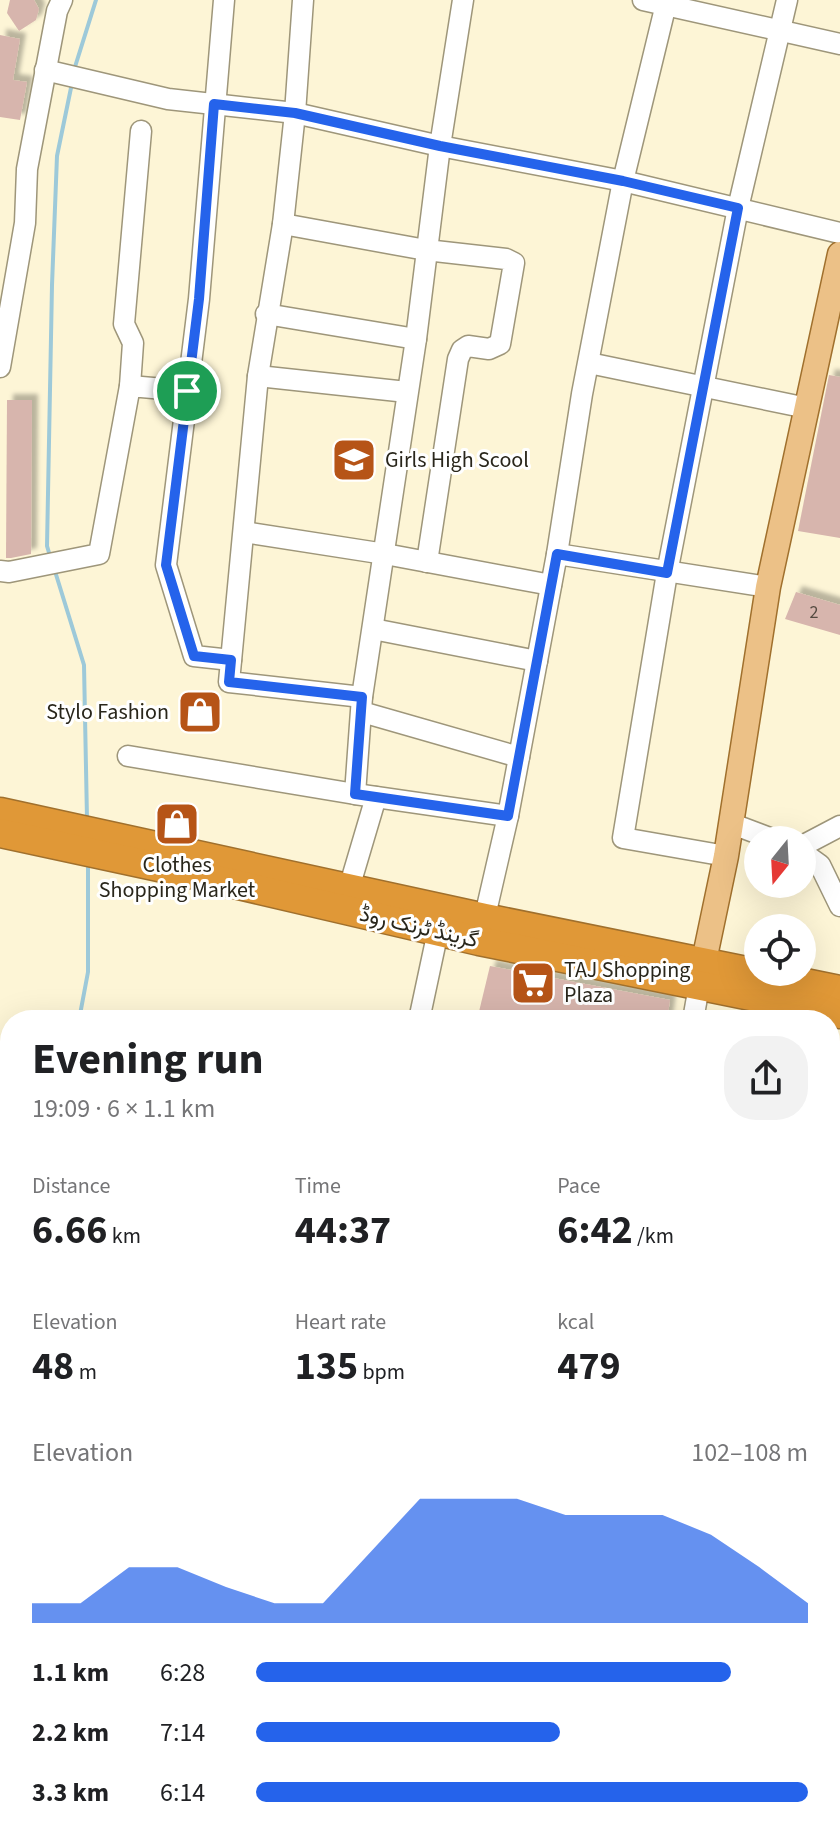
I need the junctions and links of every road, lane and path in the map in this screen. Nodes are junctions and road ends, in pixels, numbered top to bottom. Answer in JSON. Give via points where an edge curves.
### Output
{"nodes":[{"id":1,"x":62,"y":0,"type":"edge"},
{"id":2,"x":224,"y":0,"type":"edge"},
{"id":3,"x":303,"y":0,"type":"edge"},
{"id":4,"x":463,"y":0,"type":"edge"},
{"id":5,"x":643,"y":0,"type":"edge"},
{"id":6,"x":787,"y":0,"type":"edge"},
{"id":7,"x":666,"y":2,"type":"edge"},
{"id":8,"x":780,"y":29,"type":"junction"},
{"id":9,"x":840,"y":44,"type":"edge"},
{"id":10,"x":50,"y":72,"type":"junction"},
{"id":11,"x":214,"y":104,"type":"junction"},
{"id":12,"x":295,"y":113,"type":"junction"},
{"id":13,"x":141,"y":131,"type":"dead end"},
{"id":14,"x":440,"y":146,"type":"junction"},
{"id":15,"x":623,"y":181,"type":"junction"},
{"id":16,"x":738,"y":208,"type":"junction"},
{"id":17,"x":283,"y":224,"type":"junction"},
{"id":18,"x":840,"y":233,"type":"edge"},
{"id":19,"x":426,"y":250,"type":"junction"},
{"id":20,"x":840,"y":254,"type":"edge"},
{"id":21,"x":266,"y":314,"type":"junction"},
{"id":22,"x":416,"y":339,"type":"junction"},
{"id":23,"x":589,"y":363,"type":"junction"},
{"id":24,"x":0,"y":367,"type":"edge"},
{"id":25,"x":258,"y":376,"type":"junction"},
{"id":26,"x":130,"y":386,"type":"junction"},
{"id":27,"x":703,"y":386,"type":"junction"},
{"id":28,"x":187,"y":391,"type":"junction"},
{"id":29,"x":407,"y":392,"type":"junction"},
{"id":30,"x":807,"y":408,"type":"junction"},
{"id":31,"x":244,"y":532,"type":"junction"},
{"id":32,"x":385,"y":554,"type":"junction"},
{"id":33,"x":557,"y":554,"type":"junction"},
{"id":34,"x":427,"y":562,"type":"junction"},
{"id":35,"x":0,"y":571,"type":"edge"},
{"id":36,"x":667,"y":573,"type":"junction"},
{"id":37,"x":551,"y":585,"type":"junction"},
{"id":38,"x":768,"y":587,"type":"junction"},
{"id":39,"x":373,"y":629,"type":"junction"},
{"id":40,"x":231,"y":660,"type":"junction"},
{"id":41,"x":537,"y":661,"type":"junction"},
{"id":42,"x":362,"y":705,"type":"junction"},
{"id":43,"x":128,"y":756,"type":"dead end"},
{"id":44,"x":519,"y":757,"type":"junction"},
{"id":45,"x":355,"y":794,"type":"junction"},
{"id":46,"x":376,"y":797,"type":"junction"},
{"id":47,"x":508,"y":816,"type":"junction"},
{"id":48,"x":5,"y":823,"type":"edge"},
{"id":49,"x":730,"y":823,"type":"junction"},
{"id":50,"x":840,"y":826,"type":"edge"},
{"id":51,"x":744,"y":828,"type":"edge"},
{"id":52,"x":816,"y":839,"type":"edge"},
{"id":53,"x":726,"y":856,"type":"junction"},
{"id":54,"x":816,"y":862,"type":"edge"},
{"id":55,"x":200,"y":866,"type":"junction"},
{"id":56,"x":349,"y":888,"type":"junction"},
{"id":57,"x":840,"y":906,"type":"edge"},
{"id":58,"x":482,"y":929,"type":"junction"},
{"id":59,"x":438,"y":931,"type":"junction"},
{"id":60,"x":701,"y":973,"type":"junction"},
{"id":61,"x":840,"y":990,"type":"edge"},
{"id":62,"x":421,"y":1010,"type":"edge"},
{"id":63,"x":695,"y":1010,"type":"edge"},
{"id":64,"x":826,"y":1010,"type":"edge"}],
"edges":[{"from":1,"to":10,"type":"street"},
{"from":2,"to":11,"type":"street"},
{"from":3,"to":12,"type":"street"},
{"from":4,"to":14,"type":"street"},
{"from":5,"to":7,"type":"street"},
{"from":6,"to":8,"type":"street"},
{"from":7,"to":8,"type":"street"},
{"from":7,"to":15,"type":"street"},
{"from":8,"to":9,"type":"street"},
{"from":8,"to":16,"type":"street"},
{"from":10,"to":11,"type":"street"},
{"from":10,"to":24,"type":"street","via":[[27,169],[25,223]]},
{"from":11,"to":12,"type":"street"},
{"from":11,"to":28,"type":"street"},
{"from":12,"to":14,"type":"street"},
{"from":12,"to":17,"type":"street"},
{"from":13,"to":26,"type":"street","via":[[124,324],[133,343]]},
{"from":14,"to":15,"type":"street"},
{"from":14,"to":19,"type":"street"},
{"from":15,"to":16,"type":"street"},
{"from":15,"to":23,"type":"street"},
{"from":16,"to":18,"type":"street"},
{"from":16,"to":27,"type":"street"},
{"from":17,"to":19,"type":"street"},
{"from":17,"to":21,"type":"street"},
{"from":19,"to":22,"type":"street"},
{"from":19,"to":34,"type":"street","via":[[514,263],[500,344],[489,349],[468,346],[458,359]]},
{"from":20,"to":30,"type":"main road"},
{"from":21,"to":22,"type":"street"},
{"from":21,"to":25,"type":"street"},
{"from":22,"to":29,"type":"street"},
{"from":23,"to":27,"type":"street"},
{"from":23,"to":33,"type":"street"},
{"from":25,"to":29,"type":"street"},
{"from":25,"to":31,"type":"street"},
{"from":26,"to":28,"type":"street"},
{"from":26,"to":35,"type":"street","via":[[99,554]]},
{"from":27,"to":30,"type":"street"},
{"from":27,"to":36,"type":"street"},
{"from":28,"to":40,"type":"street","via":[[166,565],[194,656]]},
{"from":29,"to":32,"type":"street"},
{"from":30,"to":38,"type":"main road"},
{"from":31,"to":32,"type":"street"},
{"from":31,"to":40,"type":"street"},
{"from":32,"to":34,"type":"street"},
{"from":32,"to":39,"type":"street"},
{"from":33,"to":36,"type":"street"},
{"from":33,"to":37,"type":"street"},
{"from":34,"to":37,"type":"street"},
{"from":36,"to":38,"type":"street"},
{"from":36,"to":53,"type":"street","via":[[623,838]]},
{"from":37,"to":41,"type":"street"},
{"from":38,"to":49,"type":"main road"},
{"from":39,"to":41,"type":"street"},
{"from":39,"to":42,"type":"street"},
{"from":40,"to":42,"type":"street","via":[[229,682]]},
{"from":41,"to":44,"type":"street"},
{"from":42,"to":44,"type":"street"},
{"from":42,"to":45,"type":"street"},
{"from":43,"to":45,"type":"street"},
{"from":44,"to":47,"type":"street"},
{"from":45,"to":46,"type":"street"},
{"from":46,"to":47,"type":"street"},
{"from":46,"to":56,"type":"street"},
{"from":47,"to":58,"type":"street"},
{"from":48,"to":55,"type":"highway","name":"گرینڈ ٹرنک روڈ"},
{"from":49,"to":51,"type":"street"},
{"from":49,"to":53,"type":"main road"},
{"from":50,"to":52,"type":"street"},
{"from":53,"to":60,"type":"main road"},
{"from":54,"to":57,"type":"street"},
{"from":55,"to":56,"type":"highway","name":"گرینڈ ٹرنک روڈ"},
{"from":55,"to":59,"type":"highway","name":"گرینڈ ٹرنک روڈ"},
{"from":56,"to":58,"type":"highway","name":"گرینڈ ٹرنک روڈ"},
{"from":58,"to":59,"type":"highway","name":"گرینڈ ٹرنک روڈ"},
{"from":58,"to":60,"type":"highway","name":"گرینڈ ٹرنک روڈ"},
{"from":59,"to":62,"type":"street"},
{"from":60,"to":61,"type":"highway","name":"گرینڈ ٹرنک روڈ"},
{"from":60,"to":63,"type":"street"},
{"from":60,"to":64,"type":"highway","name":"گرینڈ ٹرنک روڈ"}]}
